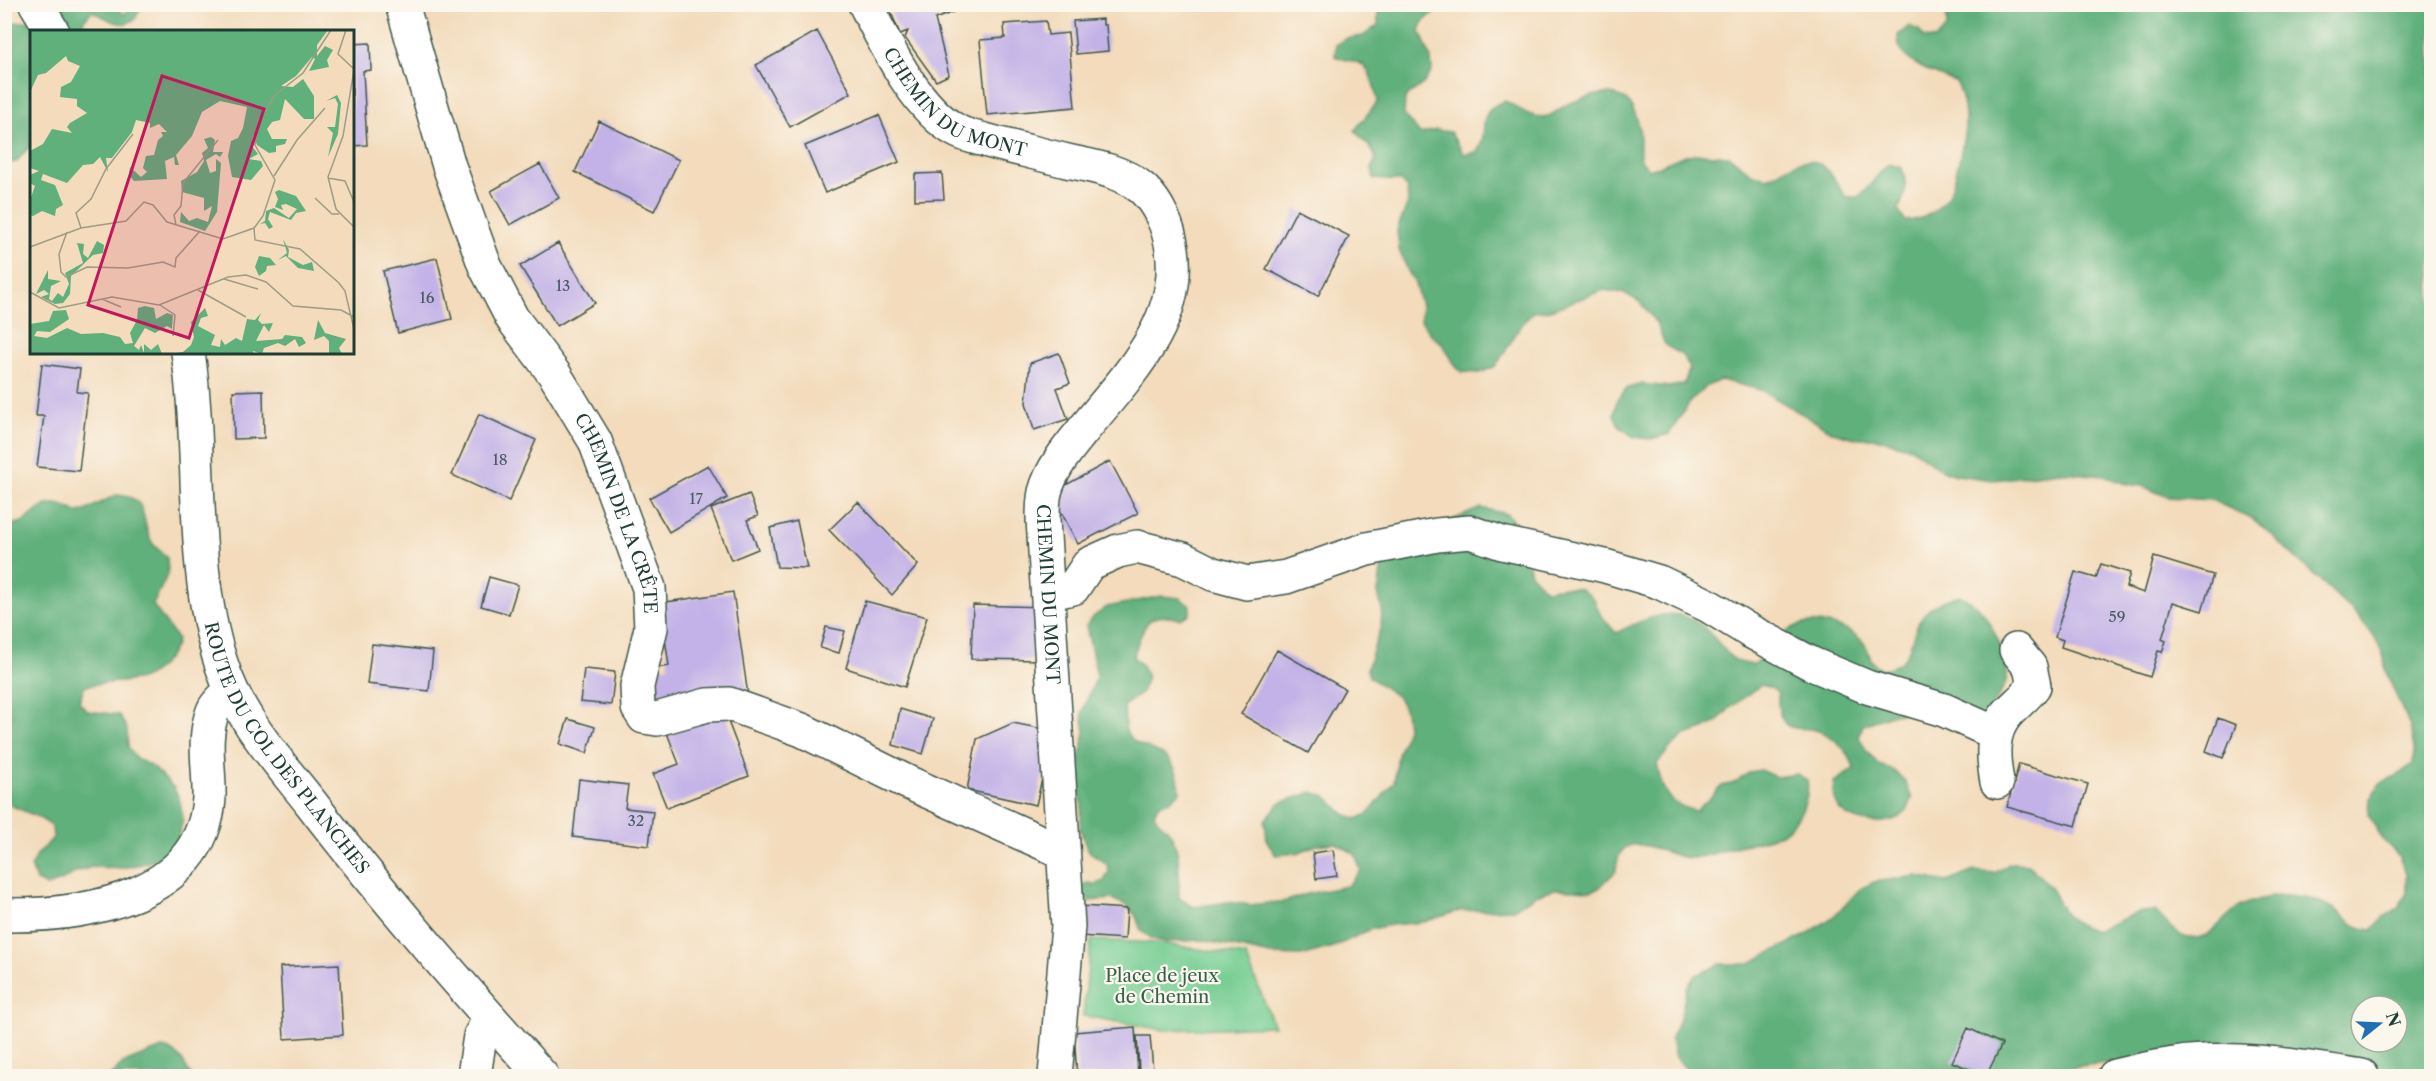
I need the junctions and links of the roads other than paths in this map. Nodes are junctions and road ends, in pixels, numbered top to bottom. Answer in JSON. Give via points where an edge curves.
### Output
{"nodes":[{"id":1,"x":36,"y":4,"type":"edge"},
{"id":2,"x":402,"y":4,"type":"edge"},
{"id":3,"x":865,"y":4,"type":"edge"},
{"id":4,"x":52,"y":30,"type":"edge"},
{"id":5,"x":188,"y":354,"type":"edge"},
{"id":6,"x":1049,"y":593,"type":"junction"},
{"id":7,"x":2016,"y":650,"type":"dead end"},
{"id":8,"x":231,"y":690,"type":"junction"},
{"id":9,"x":1995,"y":733,"type":"junction"},
{"id":10,"x":1997,"y":782,"type":"dead end"},
{"id":11,"x":1064,"y":852,"type":"junction"},
{"id":12,"x":4,"y":915,"type":"edge"},
{"id":13,"x":490,"y":1018,"type":"junction"},
{"id":14,"x":474,"y":1077,"type":"edge"},
{"id":15,"x":542,"y":1077,"type":"edge"},
{"id":16,"x":1055,"y":1077,"type":"edge"},
{"id":17,"x":2115,"y":1077,"type":"edge"},
{"id":18,"x":2362,"y":1077,"type":"edge"}],
"edges":[{"from":1,"to":4,"type":"street"},
{"from":2,"to":11,"type":"street","name":"CHEMIN DE LA CRÊTE","via":[[450,166],[485,266],[512,318],[555,375],[595,441],[649,588],[651,627],[637,686],[638,708],[644,717],[657,719],[707,705],[729,705],[802,730]]},
{"from":3,"to":6,"type":"street","name":"CHEMIN DU MONT","via":[[903,72],[924,102],[947,125],[960,133],[1121,176],[1142,188],[1166,223],[1174,267],[1165,314],[1138,361],[1058,464],[1045,493],[1043,519]]},
{"from":5,"to":8,"type":"street","name":"ROUTE DU COL DES PLANCHES","via":[[207,598],[216,647]]},
{"from":6,"to":9,"type":"street","via":[[1073,588],[1089,564],[1137,547],[1247,583],[1286,577],[1367,549],[1470,532],[1659,582],[1707,604],[1812,664],[1867,687],[1944,710]]},
{"from":6,"to":11,"type":"street","name":"CHEMIN DU MONT"},
{"from":7,"to":9,"type":"street","via":[[2030,667],[2034,686],[2005,716]]},
{"from":8,"to":12,"type":"street","via":[[213,711],[207,745],[206,818],[200,838],[181,866],[164,880],[128,897],[73,911]]},
{"from":8,"to":13,"type":"street","name":"ROUTE DU COL DES PLANCHES","via":[[251,725],[352,857]]},
{"from":9,"to":10,"type":"street"},
{"from":11,"to":16,"type":"street","name":"CHEMIN DU MONT","via":[[1068,926]]},
{"from":13,"to":14,"type":"street","via":[[480,1036]]},
{"from":13,"to":15,"type":"street","name":"ROUTE DU COL DES PLANCHES"},
{"from":17,"to":18,"type":"street","via":[[2175,1063],[2226,1062],[2288,1065]]}]}
